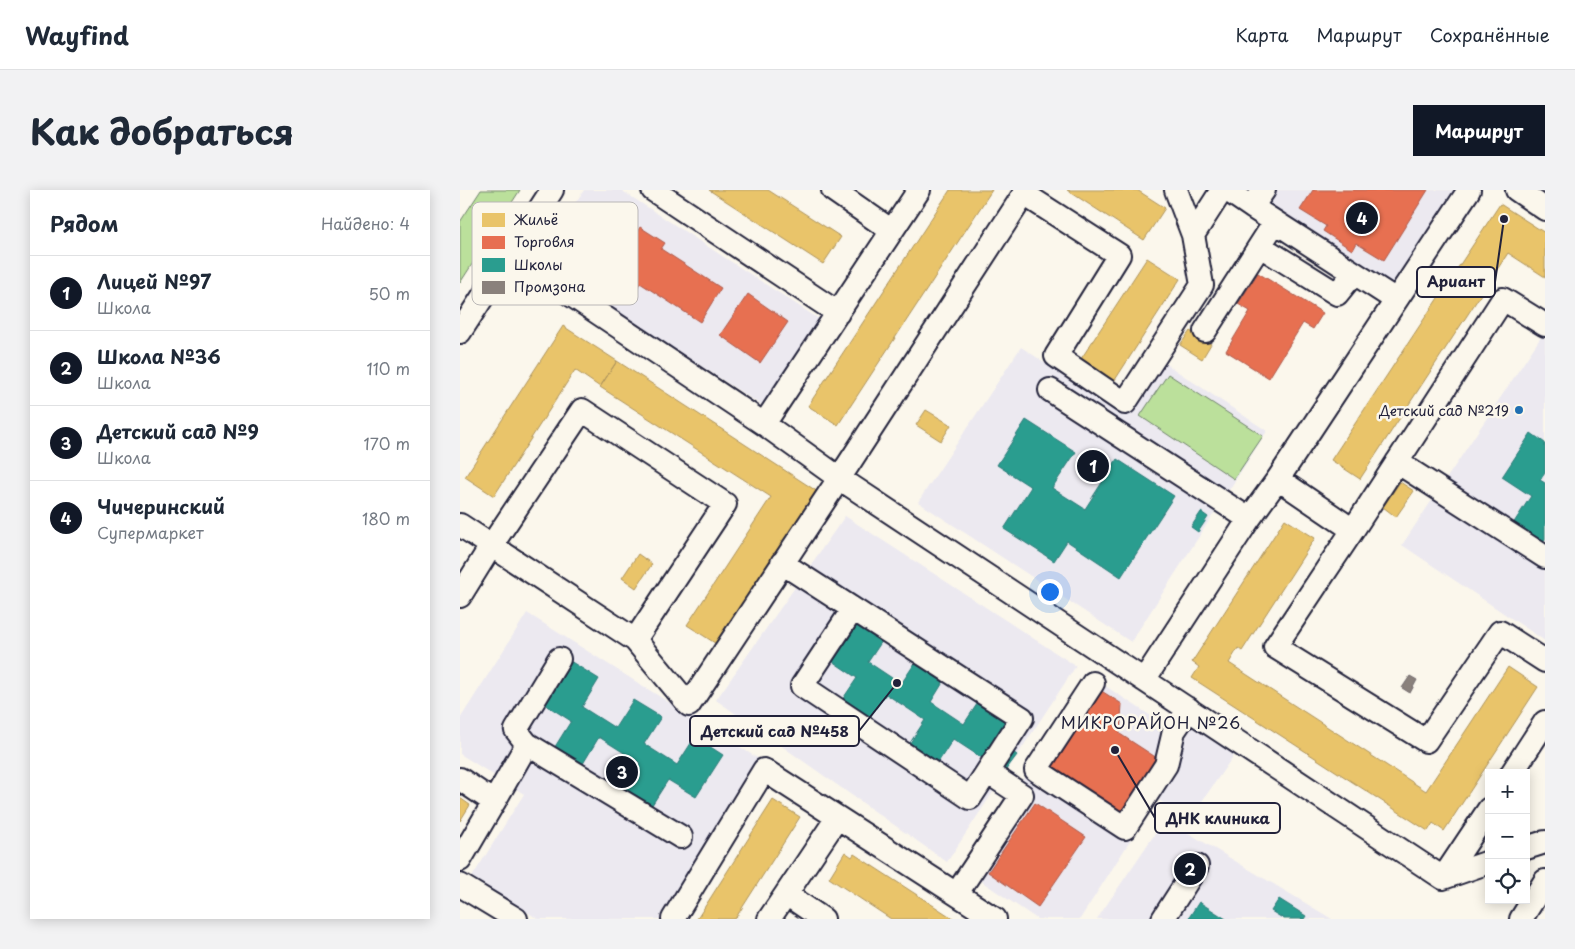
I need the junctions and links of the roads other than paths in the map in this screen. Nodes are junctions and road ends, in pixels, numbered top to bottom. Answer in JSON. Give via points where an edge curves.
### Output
{"nodes":[{"id":1,"x":552,"y":190,"type":"edge"},
{"id":2,"x":653,"y":190,"type":"edge"},
{"id":3,"x":833,"y":190,"type":"edge"},
{"id":4,"x":919,"y":190,"type":"edge"},
{"id":5,"x":1176,"y":190,"type":"edge"},
{"id":6,"x":1222,"y":190,"type":"edge"},
{"id":7,"x":1227,"y":190,"type":"edge"},
{"id":8,"x":1469,"y":190,"type":"edge"},
{"id":9,"x":1517,"y":190,"type":"edge"},
{"id":10,"x":1258,"y":198,"type":"edge"},
{"id":11,"x":544,"y":202,"type":"edge"},
{"id":12,"x":1545,"y":209,"type":"edge"},
{"id":13,"x":1275,"y":222,"type":"junction"},
{"id":14,"x":892,"y":231,"type":"junction"},
{"id":15,"x":1193,"y":235,"type":"junction"},
{"id":16,"x":1260,"y":246,"type":"junction"},
{"id":17,"x":1354,"y":273,"type":"junction"},
{"id":18,"x":1396,"y":300,"type":"junction"},
{"id":19,"x":477,"y":305,"type":"edge"},
{"id":20,"x":586,"y":305,"type":"edge"},
{"id":21,"x":838,"y":313,"type":"junction"},
{"id":22,"x":1545,"y":325,"type":"edge"},
{"id":23,"x":1205,"y":331,"type":"dead end"},
{"id":24,"x":460,"y":332,"type":"edge"},
{"id":25,"x":1050,"y":390,"type":"dead end"},
{"id":26,"x":764,"y":424,"type":"junction"},
{"id":27,"x":1397,"y":462,"type":"junction"},
{"id":28,"x":839,"y":478,"type":"junction"},
{"id":29,"x":1278,"y":479,"type":"junction"},
{"id":30,"x":1249,"y":519,"type":"junction"},
{"id":31,"x":460,"y":525,"type":"edge"},
{"id":32,"x":1353,"y":530,"type":"junction"},
{"id":33,"x":492,"y":546,"type":"junction"},
{"id":34,"x":1545,"y":556,"type":"edge"},
{"id":35,"x":782,"y":563,"type":"junction"},
{"id":36,"x":460,"y":596,"type":"edge"},
{"id":37,"x":853,"y":609,"type":"junction"},
{"id":38,"x":635,"y":640,"type":"junction"},
{"id":39,"x":560,"y":659,"type":"dead end"},
{"id":40,"x":1545,"y":661,"type":"edge"},
{"id":41,"x":1144,"y":680,"type":"junction"},
{"id":42,"x":1093,"y":683,"type":"dead end"},
{"id":43,"x":1189,"y":709,"type":"junction"},
{"id":44,"x":1545,"y":722,"type":"edge"},
{"id":45,"x":526,"y":744,"type":"junction"},
{"id":46,"x":1515,"y":769,"type":"edge"},
{"id":47,"x":987,"y":772,"type":"junction"},
{"id":48,"x":460,"y":779,"type":"edge"},
{"id":49,"x":494,"y":802,"type":"junction"},
{"id":50,"x":1485,"y":814,"type":"edge"},
{"id":51,"x":837,"y":818,"type":"junction"},
{"id":52,"x":681,"y":837,"type":"dead end"},
{"id":53,"x":1545,"y":842,"type":"edge"},
{"id":54,"x":1530,"y":847,"type":"edge"},
{"id":55,"x":460,"y":860,"type":"edge"},
{"id":56,"x":1485,"y":863,"type":"edge"},
{"id":57,"x":1197,"y":866,"type":"dead end"},
{"id":58,"x":1443,"y":878,"type":"junction"},
{"id":59,"x":1545,"y":881,"type":"edge"},
{"id":60,"x":460,"y":885,"type":"edge"},
{"id":61,"x":786,"y":894,"type":"junction"},
{"id":62,"x":957,"y":894,"type":"junction"},
{"id":63,"x":516,"y":919,"type":"edge"},
{"id":64,"x":673,"y":919,"type":"edge"},
{"id":65,"x":769,"y":919,"type":"edge"},
{"id":66,"x":823,"y":919,"type":"edge"},
{"id":67,"x":995,"y":919,"type":"edge"},
{"id":68,"x":1163,"y":919,"type":"edge"},
{"id":69,"x":1521,"y":919,"type":"edge"}],
"edges":[{"from":1,"to":11,"type":"street"},
{"from":2,"to":21,"type":"street"},
{"from":3,"to":14,"type":"street"},
{"from":4,"to":14,"type":"street"},
{"from":5,"to":15,"type":"street"},
{"from":6,"to":15,"type":"street"},
{"from":7,"to":10,"type":"street"},
{"from":8,"to":18,"type":"street"},
{"from":9,"to":12,"type":"street"},
{"from":10,"to":13,"type":"street"},
{"from":13,"to":16,"type":"street"},
{"from":13,"to":17,"type":"street"},
{"from":14,"to":21,"type":"street"},
{"from":15,"to":28,"type":"street","via":[[1202,285],[1125,403],[1056,356],[1119,255],[1024,194]]},
{"from":16,"to":17,"type":"street","via":[[1337,294]]},
{"from":16,"to":23,"type":"street"},
{"from":17,"to":18,"type":"street"},
{"from":18,"to":29,"type":"street"},
{"from":19,"to":24,"type":"street"},
{"from":20,"to":26,"type":"street"},
{"from":21,"to":26,"type":"street"},
{"from":22,"to":27,"type":"street","via":[[1502,299]]},
{"from":25,"to":30,"type":"street"},
{"from":26,"to":28,"type":"street"},
{"from":27,"to":32,"type":"street"},
{"from":27,"to":34,"type":"street"},
{"from":28,"to":35,"type":"street"},
{"from":28,"to":41,"type":"street"},
{"from":29,"to":30,"type":"street"},
{"from":29,"to":32,"type":"street"},
{"from":30,"to":41,"type":"street"},
{"from":31,"to":33,"type":"street"},
{"from":32,"to":40,"type":"street","via":[[1275,647],[1426,741],[1500,632]]},
{"from":33,"to":36,"type":"street"},
{"from":33,"to":38,"type":"street"},
{"from":33,"to":38,"type":"street","via":[[582,410],[725,504]]},
{"from":35,"to":37,"type":"street"},
{"from":35,"to":38,"type":"street","via":[[689,705]]},
{"from":37,"to":47,"type":"street","via":[[1022,718]]},
{"from":37,"to":47,"type":"street","via":[[802,686],[970,798]]},
{"from":39,"to":45,"type":"street","via":[[516,730]]},
{"from":41,"to":43,"type":"street"},
{"from":42,"to":43,"type":"street","via":[[1036,770],[1125,828],[1166,764],[1174,731]]},
{"from":43,"to":58,"type":"street"},
{"from":44,"to":46,"type":"street"},
{"from":45,"to":49,"type":"street"},
{"from":45,"to":52,"type":"street"},
{"from":47,"to":62,"type":"street","via":[[1022,795]]},
{"from":48,"to":49,"type":"street"},
{"from":49,"to":55,"type":"street"},
{"from":50,"to":58,"type":"street"},
{"from":51,"to":61,"type":"street"},
{"from":51,"to":62,"type":"street"},
{"from":51,"to":64,"type":"street","via":[[764,770]]},
{"from":53,"to":54,"type":"street"},
{"from":56,"to":58,"type":"street"},
{"from":57,"to":68,"type":"street"},
{"from":59,"to":69,"type":"street"},
{"from":60,"to":63,"type":"street"},
{"from":61,"to":65,"type":"street"},
{"from":61,"to":66,"type":"street"},
{"from":62,"to":67,"type":"street"}]}
